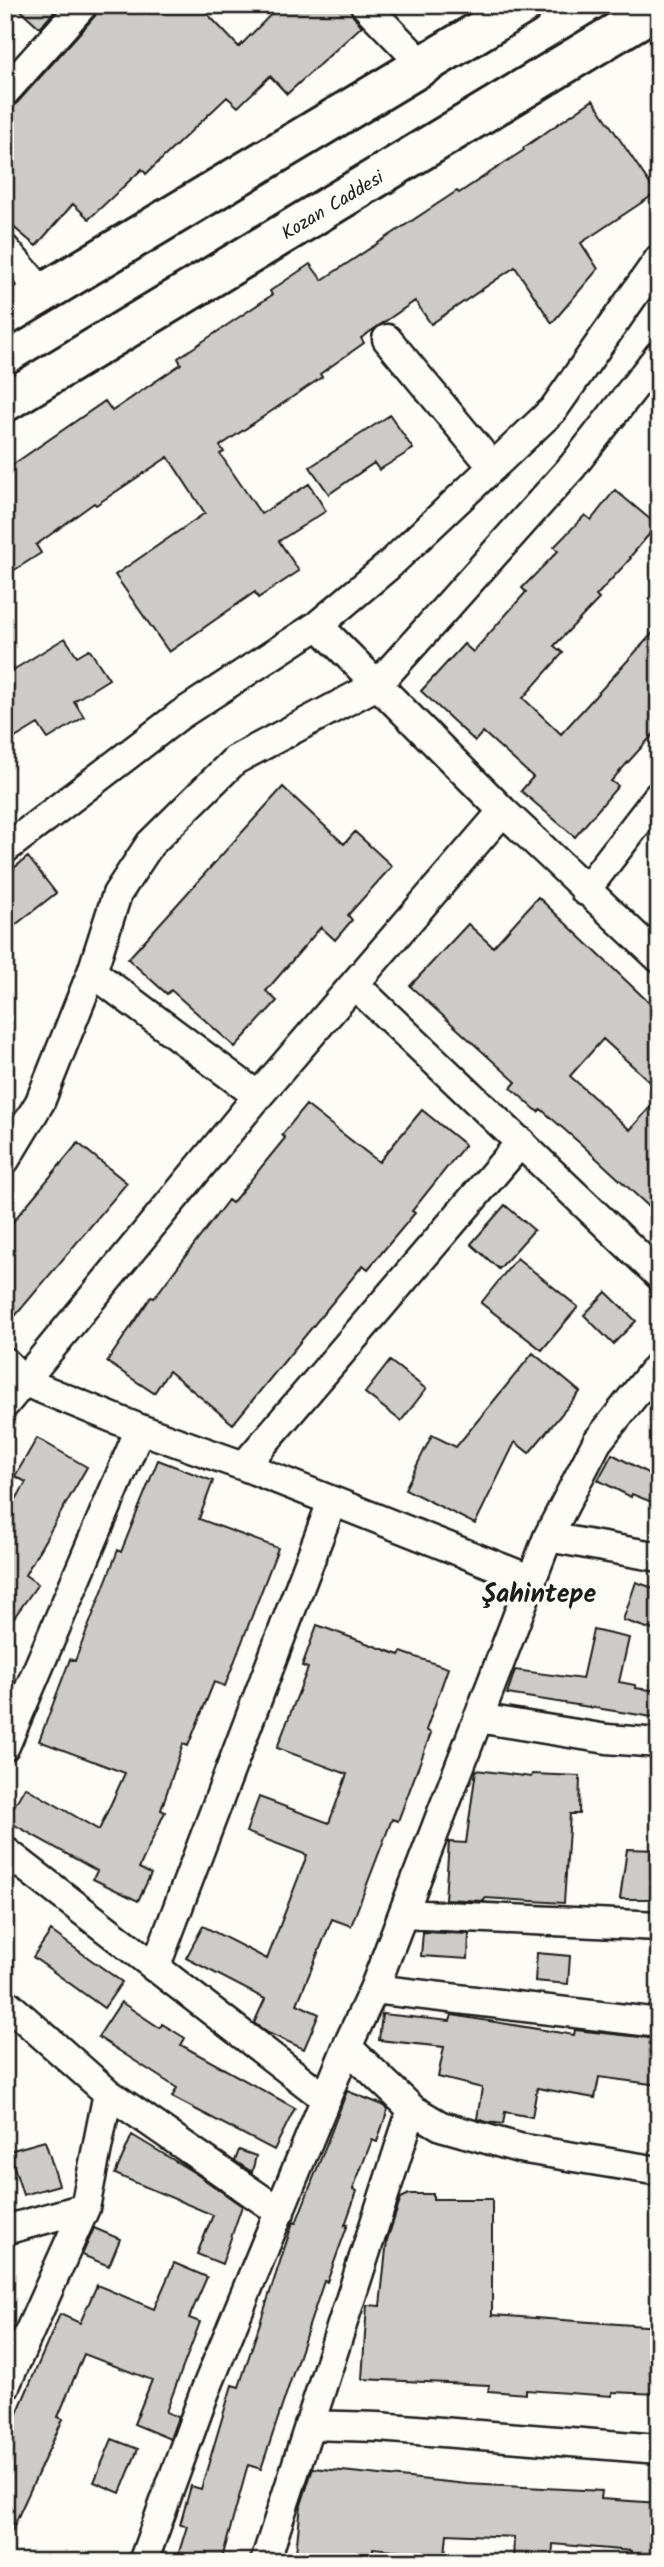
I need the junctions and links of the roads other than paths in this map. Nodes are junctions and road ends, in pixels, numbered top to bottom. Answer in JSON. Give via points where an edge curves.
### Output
{"nodes":[{"id":1,"x":83,"y":5,"type":"edge"},
{"id":2,"x":365,"y":5,"type":"edge"},
{"id":3,"x":523,"y":5,"type":"edge"},
{"id":4,"x":659,"y":7,"type":"edge"},
{"id":5,"x":424,"y":66,"type":"junction"},
{"id":6,"x":5,"y":92,"type":"edge"},
{"id":7,"x":5,"y":249,"type":"edge"},
{"id":8,"x":659,"y":259,"type":"edge"},
{"id":9,"x":43,"y":293,"type":"junction"},
{"id":10,"x":5,"y":316,"type":"edge"},
{"id":11,"x":387,"y":339,"type":"dead end"},
{"id":12,"x":659,"y":355,"type":"edge"},
{"id":13,"x":5,"y":402,"type":"edge"},
{"id":14,"x":493,"y":467,"type":"junction"},
{"id":15,"x":318,"y":625,"type":"junction"},
{"id":16,"x":377,"y":685,"type":"junction"},
{"id":17,"x":659,"y":794,"type":"edge"},
{"id":18,"x":503,"y":811,"type":"junction"},
{"id":19,"x":5,"y":849,"type":"edge"},
{"id":20,"x":585,"y":891,"type":"junction"},
{"id":21,"x":659,"y":958,"type":"edge"},
{"id":22,"x":92,"y":972,"type":"junction"},
{"id":23,"x":355,"y":985,"type":"junction"},
{"id":24,"x":258,"y":1096,"type":"junction"},
{"id":25,"x":522,"y":1142,"type":"junction"},
{"id":26,"x":5,"y":1160,"type":"edge"},
{"id":27,"x":659,"y":1275,"type":"edge"},
{"id":28,"x":659,"y":1364,"type":"edge"},
{"id":29,"x":15,"y":1372,"type":"edge"},
{"id":30,"x":5,"y":1404,"type":"edge"},
{"id":31,"x":140,"y":1429,"type":"junction"},
{"id":32,"x":244,"y":1466,"type":"junction"},
{"id":33,"x":332,"y":1502,"type":"junction"},
{"id":34,"x":548,"y":1537,"type":"junction"},
{"id":35,"x":659,"y":1557,"type":"edge"},
{"id":36,"x":533,"y":1580,"type":"junction"},
{"id":37,"x":478,"y":1718,"type":"junction"},
{"id":38,"x":659,"y":1743,"type":"edge"},
{"id":39,"x":5,"y":1746,"type":"edge"},
{"id":40,"x":5,"y":1851,"type":"edge"},
{"id":41,"x":403,"y":1914,"type":"junction"},
{"id":42,"x":659,"y":1926,"type":"edge"},
{"id":43,"x":155,"y":1968,"type":"junction"},
{"id":44,"x":374,"y":1989,"type":"junction"},
{"id":45,"x":11,"y":2014,"type":"edge"},
{"id":46,"x":659,"y":2023,"type":"edge"},
{"id":47,"x":346,"y":2047,"type":"junction"},
{"id":48,"x":108,"y":2093,"type":"junction"},
{"id":49,"x":326,"y":2099,"type":"junction"},
{"id":50,"x":412,"y":2109,"type":"junction"},
{"id":51,"x":659,"y":2171,"type":"edge"},
{"id":52,"x":85,"y":2208,"type":"junction"},
{"id":53,"x":280,"y":2212,"type":"junction"},
{"id":54,"x":5,"y":2230,"type":"edge"},
{"id":55,"x":5,"y":2386,"type":"edge"},
{"id":56,"x":309,"y":2425,"type":"junction"},
{"id":57,"x":659,"y":2449,"type":"edge"},
{"id":58,"x":143,"y":2562,"type":"edge"},
{"id":59,"x":265,"y":2562,"type":"edge"}],
"edges":[{"from":1,"to":6,"type":"street"},
{"from":2,"to":5,"type":"street"},
{"from":3,"to":5,"type":"highway"},
{"from":4,"to":13,"type":"highway","name":"Kozan Caddesi"},
{"from":5,"to":9,"type":"highway"},
{"from":7,"to":9,"type":"street"},
{"from":8,"to":14,"type":"street","via":[[553,410]]},
{"from":9,"to":10,"type":"highway"},
{"from":11,"to":14,"type":"street"},
{"from":12,"to":16,"type":"street","via":[[572,467]]},
{"from":14,"to":15,"type":"street","via":[[387,568]]},
{"from":15,"to":16,"type":"street"},
{"from":15,"to":19,"type":"street","via":[[180,715]]},
{"from":16,"to":18,"type":"street"},
{"from":16,"to":22,"type":"street","via":[[235,760],[150,844],[117,894]]},
{"from":17,"to":20,"type":"street"},
{"from":18,"to":20,"type":"street"},
{"from":18,"to":23,"type":"street"},
{"from":20,"to":21,"type":"street"},
{"from":22,"to":24,"type":"street"},
{"from":22,"to":26,"type":"street","via":[[40,1102]]},
{"from":23,"to":24,"type":"street"},
{"from":23,"to":25,"type":"street"},
{"from":24,"to":29,"type":"street"},
{"from":25,"to":27,"type":"street"},
{"from":25,"to":32,"type":"street"},
{"from":28,"to":34,"type":"street","via":[[597,1442]]},
{"from":29,"to":30,"type":"street"},
{"from":29,"to":31,"type":"street"},
{"from":31,"to":32,"type":"street"},
{"from":31,"to":39,"type":"street"},
{"from":32,"to":33,"type":"street"},
{"from":33,"to":36,"type":"street"},
{"from":33,"to":43,"type":"street"},
{"from":34,"to":35,"type":"street"},
{"from":34,"to":36,"type":"street"},
{"from":36,"to":37,"type":"street"},
{"from":37,"to":38,"type":"street"},
{"from":37,"to":41,"type":"street"},
{"from":40,"to":43,"type":"street"},
{"from":41,"to":42,"type":"street"},
{"from":41,"to":44,"type":"street"},
{"from":43,"to":49,"type":"street"},
{"from":44,"to":46,"type":"street"},
{"from":44,"to":47,"type":"street"},
{"from":45,"to":48,"type":"street"},
{"from":47,"to":49,"type":"street"},
{"from":47,"to":50,"type":"street"},
{"from":48,"to":52,"type":"street"},
{"from":48,"to":53,"type":"street"},
{"from":49,"to":53,"type":"street"},
{"from":50,"to":51,"type":"street","via":[[441,2126],[519,2148]]},
{"from":50,"to":56,"type":"street"},
{"from":52,"to":54,"type":"street"},
{"from":52,"to":55,"type":"street"},
{"from":53,"to":58,"type":"street","via":[[204,2394]]},
{"from":56,"to":57,"type":"street"},
{"from":56,"to":59,"type":"street"}]}
